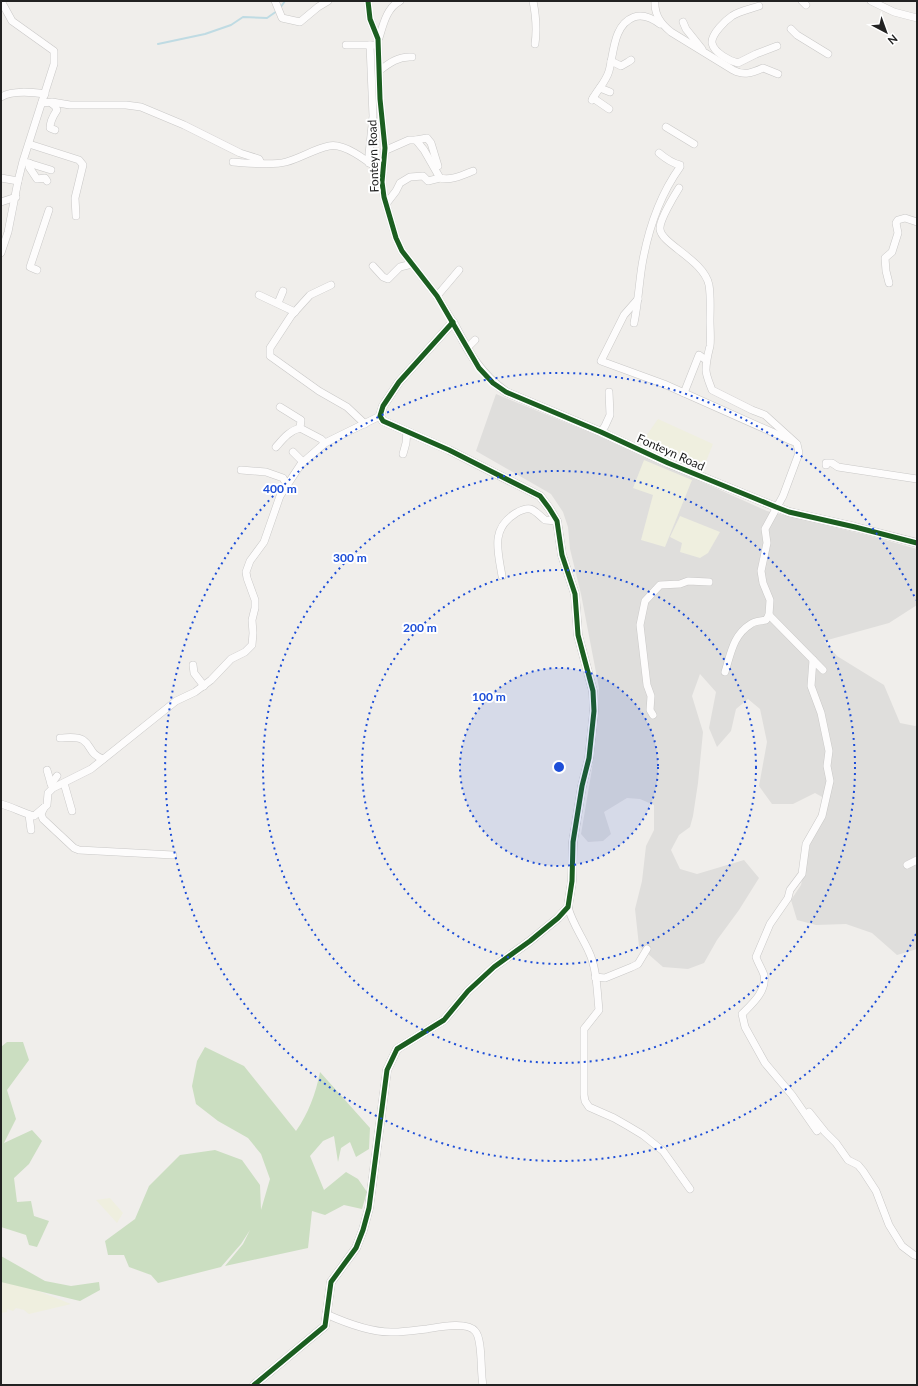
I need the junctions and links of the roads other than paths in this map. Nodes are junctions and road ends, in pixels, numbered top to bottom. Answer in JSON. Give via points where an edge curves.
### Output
{"nodes":[{"id":1,"x":1,"y":1,"type":"edge"},
{"id":2,"x":275,"y":1,"type":"edge"},
{"id":3,"x":328,"y":1,"type":"edge"},
{"id":4,"x":368,"y":1,"type":"edge"},
{"id":5,"x":400,"y":1,"type":"edge"},
{"id":6,"x":533,"y":1,"type":"edge"},
{"id":7,"x":655,"y":1,"type":"edge"},
{"id":8,"x":870,"y":1,"type":"edge"},
{"id":9,"x":758,"y":6,"type":"dead end"},
{"id":10,"x":917,"y":18,"type":"edge"},
{"id":11,"x":683,"y":22,"type":"dead end"},
{"id":12,"x":663,"y":26,"type":"junction"},
{"id":13,"x":791,"y":29,"type":"dead end"},
{"id":14,"x":378,"y":42,"type":"junction"},
{"id":15,"x":534,"y":44,"type":"dead end"},
{"id":16,"x":346,"y":45,"type":"dead end"},
{"id":17,"x":370,"y":45,"type":"junction"},
{"id":18,"x":777,"y":46,"type":"dead end"},
{"id":19,"x":704,"y":52,"type":"junction"},
{"id":20,"x":828,"y":54,"type":"dead end"},
{"id":21,"x":412,"y":58,"type":"dead end"},
{"id":22,"x":631,"y":60,"type":"dead end"},
{"id":23,"x":611,"y":61,"type":"junction"},
{"id":24,"x":379,"y":71,"type":"junction"},
{"id":25,"x":778,"y":74,"type":"dead end"},
{"id":26,"x":600,"y":88,"type":"junction"},
{"id":27,"x":610,"y":92,"type":"dead end"},
{"id":28,"x":45,"y":94,"type":"junction"},
{"id":29,"x":1,"y":97,"type":"edge"},
{"id":30,"x":42,"y":103,"type":"junction"},
{"id":31,"x":51,"y":103,"type":"junction"},
{"id":32,"x":609,"y":109,"type":"dead end"},
{"id":33,"x":666,"y":127,"type":"dead end"},
{"id":34,"x":54,"y":130,"type":"dead end"},
{"id":35,"x":416,"y":140,"type":"junction"},
{"id":36,"x":28,"y":144,"type":"junction"},
{"id":37,"x":694,"y":144,"type":"dead end"},
{"id":38,"x":384,"y":151,"type":"junction"},
{"id":39,"x":659,"y":153,"type":"dead end"},
{"id":40,"x":26,"y":162,"type":"junction"},
{"id":41,"x":233,"y":162,"type":"dead end"},
{"id":42,"x":261,"y":163,"type":"junction"},
{"id":43,"x":369,"y":163,"type":"junction"},
{"id":44,"x":438,"y":166,"type":"dead end"},
{"id":45,"x":51,"y":170,"type":"dead end"},
{"id":46,"x":473,"y":171,"type":"dead end"},
{"id":47,"x":383,"y":174,"type":"junction"},
{"id":48,"x":1,"y":178,"type":"edge"},
{"id":49,"x":440,"y":178,"type":"junction"},
{"id":50,"x":18,"y":181,"type":"junction"},
{"id":51,"x":47,"y":181,"type":"dead end"},
{"id":52,"x":679,"y":188,"type":"dead end"},
{"id":53,"x":16,"y":197,"type":"junction"},
{"id":54,"x":1,"y":202,"type":"edge"},
{"id":55,"x":386,"y":204,"type":"junction"},
{"id":56,"x":49,"y":210,"type":"dead end"},
{"id":57,"x":76,"y":216,"type":"dead end"},
{"id":58,"x":917,"y":222,"type":"edge"},
{"id":59,"x":1,"y":250,"type":"edge"},
{"id":60,"x":412,"y":264,"type":"junction"},
{"id":61,"x":373,"y":266,"type":"dead end"},
{"id":62,"x":37,"y":270,"type":"dead end"},
{"id":63,"x":459,"y":270,"type":"dead end"},
{"id":64,"x":889,"y":283,"type":"dead end"},
{"id":65,"x":331,"y":285,"type":"dead end"},
{"id":66,"x":283,"y":291,"type":"dead end"},
{"id":67,"x":259,"y":295,"type":"dead end"},
{"id":68,"x":437,"y":296,"type":"junction"},
{"id":69,"x":638,"y":299,"type":"junction"},
{"id":70,"x":278,"y":303,"type":"junction"},
{"id":71,"x":295,"y":312,"type":"junction"},
{"id":72,"x":453,"y":322,"type":"junction"},
{"id":73,"x":634,"y":323,"type":"dead end"},
{"id":74,"x":475,"y":340,"type":"dead end"},
{"id":75,"x":467,"y":348,"type":"junction"},
{"id":76,"x":706,"y":360,"type":"junction"},
{"id":77,"x":609,"y":392,"type":"dead end"},
{"id":78,"x":684,"y":393,"type":"junction"},
{"id":79,"x":280,"y":407,"type":"dead end"},
{"id":80,"x":380,"y":416,"type":"junction"},
{"id":81,"x":365,"y":424,"type":"junction"},
{"id":82,"x":300,"y":428,"type":"junction"},
{"id":83,"x":407,"y":431,"type":"junction"},
{"id":84,"x":601,"y":432,"type":"junction"},
{"id":85,"x":325,"y":444,"type":"junction"},
{"id":86,"x":797,"y":444,"type":"junction"},
{"id":87,"x":276,"y":447,"type":"dead end"},
{"id":88,"x":293,"y":452,"type":"dead end"},
{"id":89,"x":403,"y":454,"type":"dead end"},
{"id":90,"x":303,"y":462,"type":"junction"},
{"id":91,"x":826,"y":465,"type":"dead end"},
{"id":92,"x":241,"y":470,"type":"dead end"},
{"id":93,"x":917,"y":479,"type":"edge"},
{"id":94,"x":287,"y":485,"type":"junction"},
{"id":95,"x":776,"y":508,"type":"junction"},
{"id":96,"x":557,"y":521,"type":"junction"},
{"id":97,"x":917,"y":543,"type":"edge"},
{"id":98,"x":502,"y":576,"type":"dead end"},
{"id":99,"x":709,"y":582,"type":"dead end"},
{"id":100,"x":769,"y":615,"type":"junction"},
{"id":101,"x":813,"y":660,"type":"junction"},
{"id":102,"x":193,"y":665,"type":"dead end"},
{"id":103,"x":823,"y":670,"type":"dead end"},
{"id":104,"x":725,"y":672,"type":"dead end"},
{"id":105,"x":204,"y":686,"type":"junction"},
{"id":106,"x":653,"y":715,"type":"dead end"},
{"id":107,"x":60,"y":738,"type":"dead end"},
{"id":108,"x":103,"y":759,"type":"junction"},
{"id":109,"x":47,"y":770,"type":"dead end"},
{"id":110,"x":57,"y":776,"type":"dead end"},
{"id":111,"x":64,"y":783,"type":"junction"},
{"id":112,"x":52,"y":786,"type":"junction"},
{"id":113,"x":1,"y":804,"type":"edge"},
{"id":114,"x":44,"y":808,"type":"junction"},
{"id":115,"x":72,"y":811,"type":"dead end"},
{"id":116,"x":29,"y":815,"type":"junction"},
{"id":117,"x":31,"y":830,"type":"dead end"},
{"id":118,"x":173,"y":855,"type":"dead end"},
{"id":119,"x":917,"y":860,"type":"edge"},
{"id":120,"x":907,"y":865,"type":"dead end"},
{"id":121,"x":568,"y":907,"type":"junction"},
{"id":122,"x":647,"y":949,"type":"dead end"},
{"id":123,"x":595,"y":977,"type":"junction"},
{"id":124,"x":792,"y":1095,"type":"junction"},
{"id":125,"x":817,"y":1131,"type":"dead end"},
{"id":126,"x":690,"y":1189,"type":"dead end"},
{"id":127,"x":917,"y":1256,"type":"edge"},
{"id":128,"x":326,"y":1314,"type":"junction"},
{"id":129,"x":254,"y":1385,"type":"edge"},
{"id":130,"x":483,"y":1385,"type":"edge"}],
"edges":[{"from":1,"to":28,"type":"street","via":[[12,21],[54,51],[54,64]]},
{"from":2,"to":3,"type":"street","via":[[282,18],[300,22]]},
{"from":4,"to":14,"type":"street","name":"Fonteyn Road","via":[[370,19]]},
{"from":5,"to":14,"type":"street","via":[[394,4],[384,21]]},
{"from":6,"to":15,"type":"street","via":[[536,17]]},
{"from":7,"to":12,"type":"street","via":[[654,8]]},
{"from":8,"to":10,"type":"street","via":[[894,12]]},
{"from":9,"to":18,"type":"street","via":[[733,15],[713,37],[712,43],[722,55],[738,63]]},
{"from":11,"to":19,"type":"street"},
{"from":12,"to":19,"type":"street"},
{"from":12,"to":23,"type":"street","via":[[648,17],[632,18],[619,31]]},
{"from":13,"to":20,"type":"street"},
{"from":14,"to":17,"type":"street"},
{"from":14,"to":24,"type":"street","name":"Fonteyn Road"},
{"from":16,"to":17,"type":"street"},
{"from":17,"to":43,"type":"street","via":[[373,116]]},
{"from":19,"to":25,"type":"street","via":[[741,74],[749,74],[764,68]]},
{"from":21,"to":24,"type":"street","via":[[406,56],[396,59]]},
{"from":22,"to":23,"type":"street","via":[[621,66]]},
{"from":23,"to":26,"type":"street","via":[[609,72]]},
{"from":24,"to":38,"type":"street","name":"Fonteyn Road"},
{"from":26,"to":27,"type":"street"},
{"from":26,"to":32,"type":"street","via":[[593,99]]},
{"from":28,"to":29,"type":"street","via":[[6,94]]},
{"from":28,"to":30,"type":"street"},
{"from":30,"to":31,"type":"street"},
{"from":30,"to":36,"type":"street"},
{"from":31,"to":34,"type":"street","via":[[57,110],[50,124],[50,128]]},
{"from":31,"to":42,"type":"street","via":[[141,107],[240,153],[259,159]]},
{"from":33,"to":37,"type":"street"},
{"from":35,"to":38,"type":"street","via":[[409,140]]},
{"from":35,"to":44,"type":"street","via":[[427,138]]},
{"from":35,"to":49,"type":"street"},
{"from":36,"to":40,"type":"street"},
{"from":36,"to":57,"type":"street","via":[[79,160],[83,165],[75,194]]},
{"from":38,"to":47,"type":"street","name":"Fonteyn Road"},
{"from":39,"to":69,"type":"street","via":[[680,166],[664,191],[654,220],[642,264]]},
{"from":40,"to":45,"type":"street"},
{"from":40,"to":50,"type":"street"},
{"from":40,"to":51,"type":"street","via":[[37,179],[45,178]]},
{"from":41,"to":42,"type":"street"},
{"from":42,"to":43,"type":"street","via":[[285,163],[330,145],[357,154]]},
{"from":43,"to":47,"type":"street"},
{"from":46,"to":49,"type":"street","via":[[455,178]]},
{"from":47,"to":55,"type":"street","name":"Fonteyn Road"},
{"from":48,"to":50,"type":"street"},
{"from":49,"to":55,"type":"street","via":[[428,181],[423,176],[410,177],[400,184]]},
{"from":50,"to":53,"type":"street"},
{"from":52,"to":76,"type":"street","via":[[660,229],[662,236],[705,273],[709,284],[710,345]]},
{"from":53,"to":54,"type":"street"},
{"from":53,"to":59,"type":"street"},
{"from":55,"to":60,"type":"street","name":"Fonteyn Road","via":[[396,238]]},
{"from":56,"to":62,"type":"street","via":[[30,268]]},
{"from":58,"to":64,"type":"street","via":[[905,218],[898,220],[898,233],[892,252],[885,258]]},
{"from":60,"to":61,"type":"street","via":[[400,267],[388,279]]},
{"from":60,"to":68,"type":"street","name":"Fonteyn Road"},
{"from":63,"to":68,"type":"street"},
{"from":65,"to":71,"type":"street","via":[[310,295]]},
{"from":66,"to":70,"type":"street"},
{"from":67,"to":70,"type":"street"},
{"from":68,"to":72,"type":"street","name":"Fonteyn Road"},
{"from":69,"to":73,"type":"street"},
{"from":69,"to":78,"type":"street","via":[[624,315],[601,361]]},
{"from":70,"to":71,"type":"street"},
{"from":71,"to":81,"type":"street","via":[[270,348],[270,356],[319,391],[347,407]]},
{"from":72,"to":75,"type":"street","name":"Fonteyn Road"},
{"from":72,"to":80,"type":"street","via":[[400,382],[383,406]]},
{"from":74,"to":75,"type":"street"},
{"from":75,"to":84,"type":"street","name":"Fonteyn Road","via":[[479,368],[506,392]]},
{"from":76,"to":78,"type":"street","via":[[699,355]]},
{"from":76,"to":86,"type":"street","via":[[706,371],[712,390],[752,410],[766,414]]},
{"from":77,"to":84,"type":"street","via":[[610,415]]},
{"from":78,"to":86,"type":"street"},
{"from":79,"to":82,"type":"street","via":[[301,420]]},
{"from":80,"to":81,"type":"street"},
{"from":80,"to":83,"type":"street","via":[[383,421]]},
{"from":81,"to":85,"type":"street"},
{"from":82,"to":85,"type":"street","via":[[321,439]]},
{"from":82,"to":87,"type":"street","via":[[295,429]]},
{"from":83,"to":89,"type":"street"},
{"from":83,"to":96,"type":"street","via":[[540,496]]},
{"from":84,"to":95,"type":"street","name":"Fonteyn Road"},
{"from":85,"to":90,"type":"street"},
{"from":86,"to":95,"type":"street","via":[[799,453]]},
{"from":88,"to":90,"type":"street"},
{"from":90,"to":94,"type":"street"},
{"from":91,"to":93,"type":"street","via":[[832,463],[838,467]]},
{"from":92,"to":94,"type":"street","via":[[266,472],[283,478]]},
{"from":94,"to":105,"type":"street","via":[[280,496],[264,542],[250,560],[246,572],[255,600],[252,645],[231,659]]},
{"from":95,"to":97,"type":"street","name":"Fonteyn Road"},
{"from":95,"to":100,"type":"street","via":[[765,528],[767,543],[761,571],[770,600]]},
{"from":96,"to":98,"type":"street","via":[[545,520],[531,509],[523,509],[507,519],[501,526],[497,542]]},
{"from":96,"to":121,"type":"street","via":[[562,555],[576,594],[578,635],[594,711],[589,758],[572,842],[572,881]]},
{"from":99,"to":106,"type":"street","via":[[660,584],[645,601],[640,625],[647,685],[651,696],[650,710]]},
{"from":100,"to":101,"type":"street"},
{"from":100,"to":104,"type":"street","via":[[766,620],[751,623],[740,631]]},
{"from":101,"to":103,"type":"street"},
{"from":101,"to":124,"type":"street","via":[[812,686],[829,751],[826,766],[830,780],[822,816],[806,844],[802,874],[770,924],[756,957],[764,974],[764,985],[742,1014],[745,1027],[765,1062]]},
{"from":102,"to":105,"type":"street","via":[[194,673]]},
{"from":105,"to":108,"type":"street","via":[[176,701]]},
{"from":107,"to":108,"type":"street","via":[[83,740],[95,756]]},
{"from":108,"to":111,"type":"street","via":[[91,769]]},
{"from":109,"to":112,"type":"street"},
{"from":110,"to":112,"type":"street"},
{"from":111,"to":112,"type":"street"},
{"from":111,"to":115,"type":"street"},
{"from":112,"to":114,"type":"street"},
{"from":113,"to":116,"type":"street"},
{"from":114,"to":116,"type":"street","via":[[34,816]]},
{"from":114,"to":118,"type":"street","via":[[43,819],[79,850]]},
{"from":116,"to":117,"type":"street"},
{"from":119,"to":120,"type":"street"},
{"from":121,"to":123,"type":"street","via":[[589,952]]},
{"from":121,"to":128,"type":"street","via":[[468,991],[444,1020],[395,1052],[387,1070],[369,1208],[356,1248],[331,1282]]},
{"from":122,"to":123,"type":"street","via":[[638,964],[632,968],[605,978]]},
{"from":123,"to":126,"type":"street","via":[[599,1010],[584,1029],[585,1101],[589,1107],[643,1135],[662,1151]]},
{"from":124,"to":125,"type":"street"},
{"from":124,"to":127,"type":"street","via":[[836,1143],[848,1160],[863,1171],[876,1191],[889,1225],[902,1246]]},
{"from":128,"to":129,"type":"street","via":[[325,1326]]},
{"from":128,"to":130,"type":"street","via":[[358,1328],[392,1332],[468,1326],[476,1331],[480,1340]]}]}
